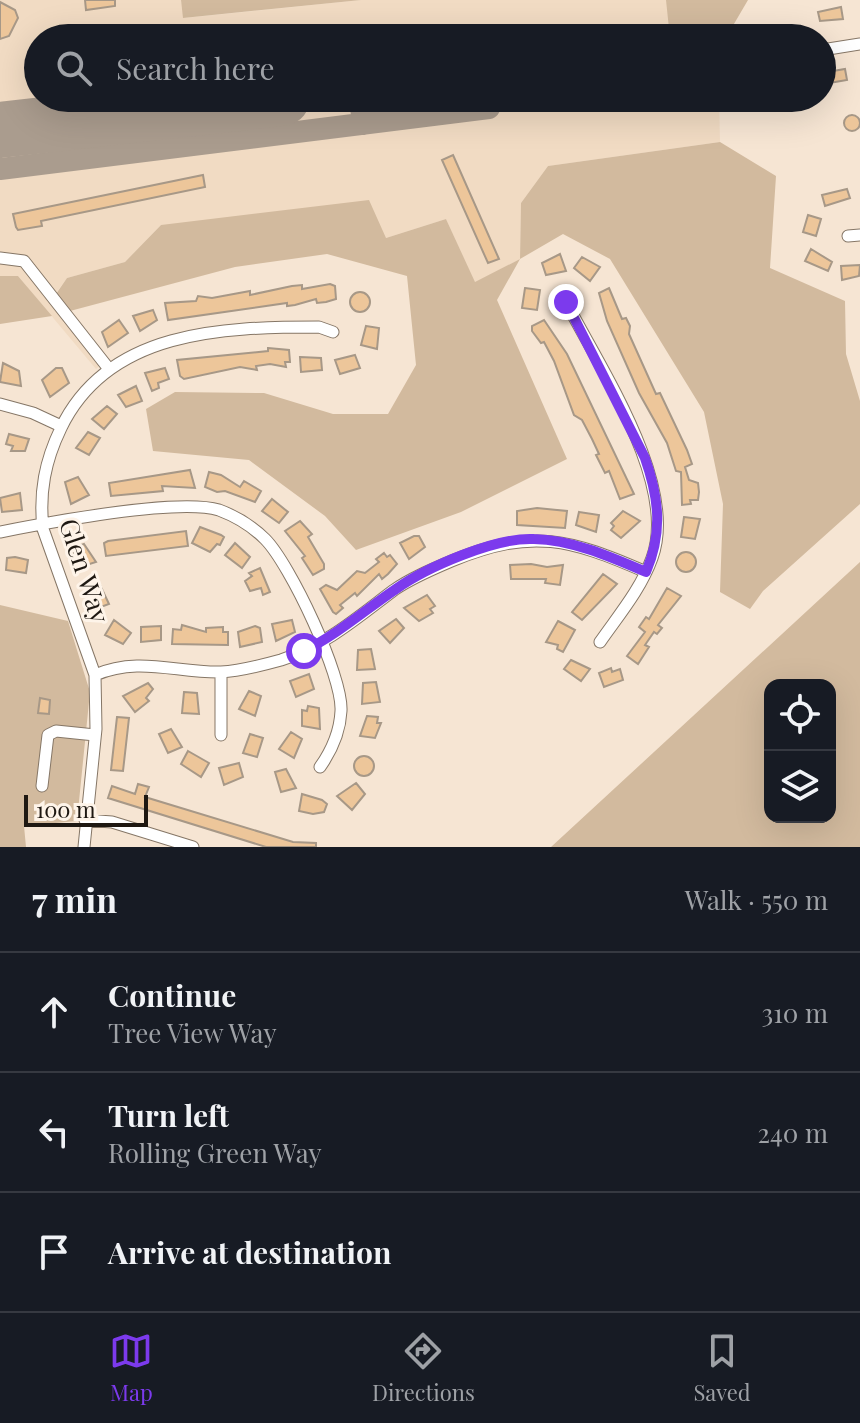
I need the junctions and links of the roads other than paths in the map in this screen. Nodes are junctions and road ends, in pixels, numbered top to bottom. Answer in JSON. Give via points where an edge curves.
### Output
{"nodes":[{"id":1,"x":860,"y":44,"type":"edge"},
{"id":2,"x":836,"y":48,"type":"edge"},
{"id":3,"x":0,"y":258,"type":"edge"},
{"id":4,"x":566,"y":302,"type":"dead end"},
{"id":5,"x":333,"y":332,"type":"dead end"},
{"id":6,"x":109,"y":369,"type":"junction"},
{"id":7,"x":0,"y":404,"type":"edge"},
{"id":8,"x":61,"y":426,"type":"junction"},
{"id":9,"x":43,"y":524,"type":"junction"},
{"id":10,"x":0,"y":532,"type":"edge"},
{"id":11,"x":646,"y":572,"type":"junction"},
{"id":12,"x":322,"y":642,"type":"junction"},
{"id":13,"x":600,"y":642,"type":"dead end"},
{"id":14,"x":221,"y":672,"type":"junction"},
{"id":15,"x":95,"y":675,"type":"junction"},
{"id":16,"x":95,"y":735,"type":"junction"},
{"id":17,"x":221,"y":735,"type":"dead end"},
{"id":18,"x":320,"y":767,"type":"dead end"},
{"id":19,"x":42,"y":786,"type":"dead end"},
{"id":20,"x":85,"y":820,"type":"junction"},
{"id":21,"x":84,"y":847,"type":"edge"},
{"id":22,"x":193,"y":847,"type":"edge"}],
"edges":[{"from":1,"to":2,"type":"street"},
{"from":3,"to":6,"type":"street","via":[[24,261]]},
{"from":4,"to":11,"type":"street","via":[[654,484],[658,531]]},
{"from":5,"to":6,"type":"street","name":"Glen Way","via":[[300,327],[183,335]]},
{"from":6,"to":8,"type":"street","name":"Glen Way","via":[[94,380]]},
{"from":7,"to":8,"type":"street"},
{"from":8,"to":9,"type":"street","name":"Glen Way","via":[[44,472]]},
{"from":9,"to":10,"type":"street"},
{"from":9,"to":12,"type":"street","via":[[176,508],[217,510],[236,518],[267,541]]},
{"from":9,"to":15,"type":"street","name":"Glen Way"},
{"from":11,"to":12,"type":"street","via":[[568,543],[531,538],[480,549],[415,576]]},
{"from":11,"to":13,"type":"street"},
{"from":12,"to":14,"type":"street","via":[[280,660]]},
{"from":12,"to":18,"type":"street","via":[[337,679],[341,710],[335,742]]},
{"from":14,"to":15,"type":"street","via":[[145,663]]},
{"from":14,"to":17,"type":"street"},
{"from":15,"to":16,"type":"street","name":"Glen Way"},
{"from":16,"to":19,"type":"street","via":[[48,735]]},
{"from":16,"to":20,"type":"street","name":"Glen Way"},
{"from":20,"to":21,"type":"street","name":"Glen Way"},
{"from":20,"to":22,"type":"street","via":[[112,822]]}]}
